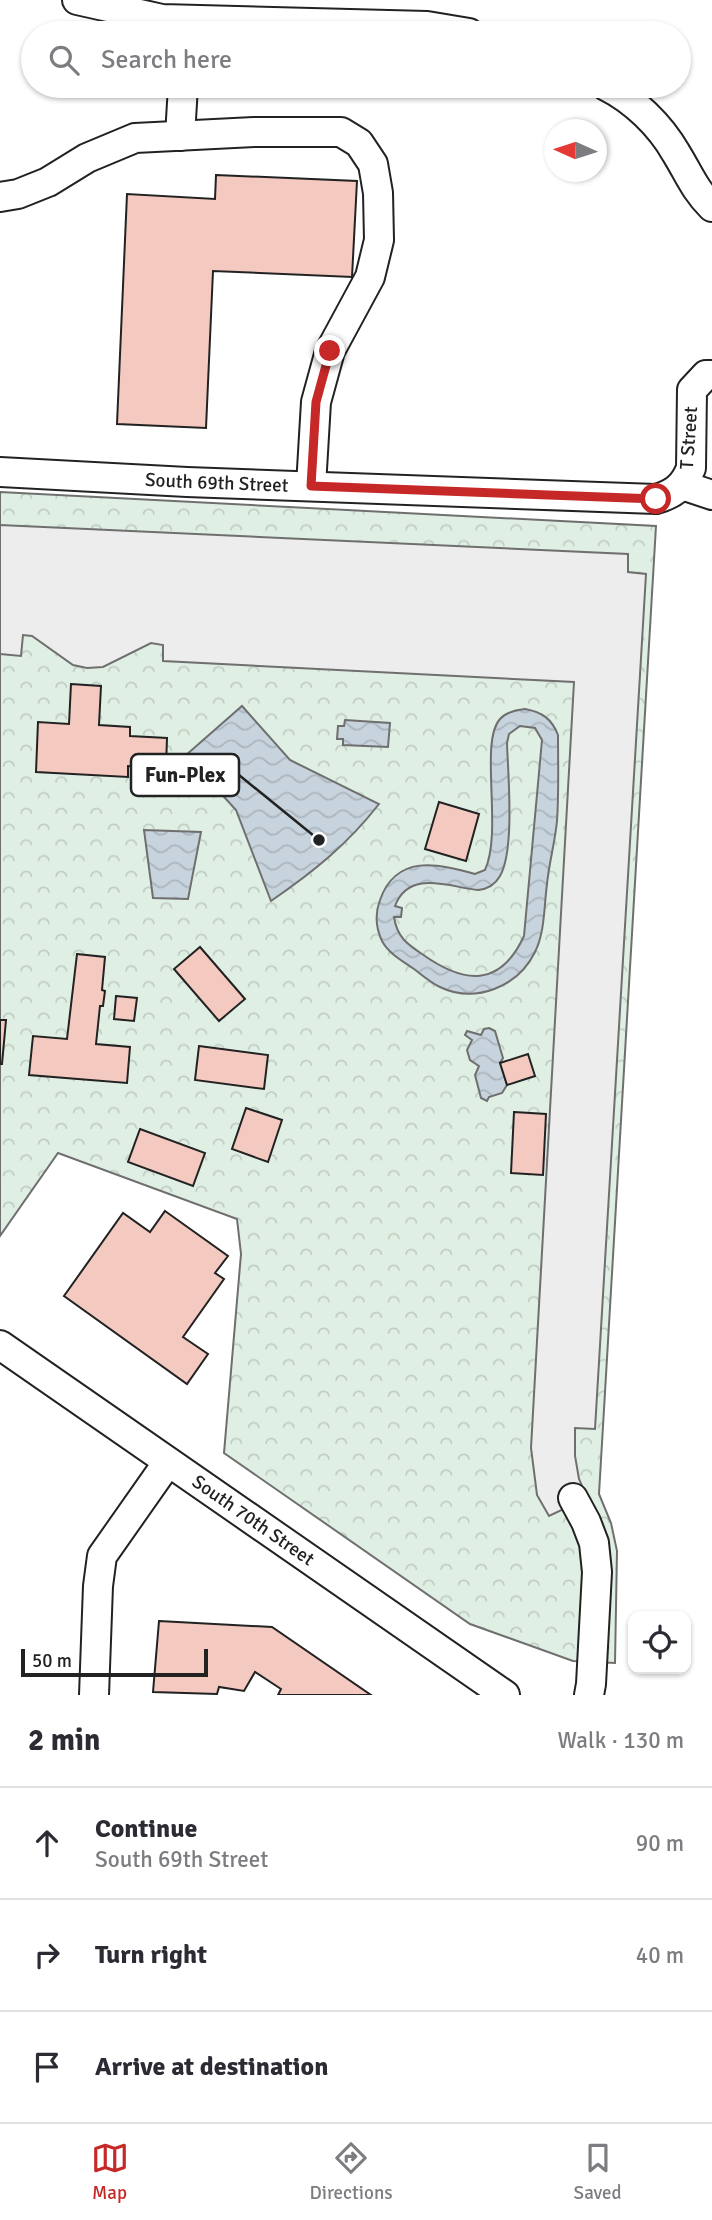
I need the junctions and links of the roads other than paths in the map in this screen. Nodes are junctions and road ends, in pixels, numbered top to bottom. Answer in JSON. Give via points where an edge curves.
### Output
{"nodes":[{"id":1,"x":76,"y":0,"type":"edge"},
{"id":2,"x":168,"y":21,"type":"edge"},
{"id":3,"x":182,"y":98,"type":"edge"},
{"id":4,"x":623,"y":98,"type":"edge"},
{"id":5,"x":180,"y":136,"type":"junction"},
{"id":6,"x":0,"y":197,"type":"edge"},
{"id":7,"x":712,"y":207,"type":"edge"},
{"id":8,"x":702,"y":382,"type":"edge"},
{"id":9,"x":0,"y":472,"type":"edge"},
{"id":10,"x":682,"y":485,"type":"junction"},
{"id":11,"x":311,"y":486,"type":"junction"},
{"id":12,"x":712,"y":495,"type":"edge"},
{"id":13,"x":0,"y":1345,"type":"edge"},
{"id":14,"x":168,"y":1462,"type":"junction"},
{"id":15,"x":573,"y":1498,"type":"dead end"},
{"id":16,"x":94,"y":1695,"type":"edge"},
{"id":17,"x":505,"y":1695,"type":"edge"},
{"id":18,"x":589,"y":1695,"type":"edge"}],
"edges":[{"from":1,"to":2,"type":"street"},
{"from":3,"to":5,"type":"street"},
{"from":4,"to":7,"type":"street","via":[[646,114],[675,150],[696,191]]},
{"from":5,"to":6,"type":"street","via":[[135,138],[87,158],[48,182]]},
{"from":5,"to":11,"type":"street","via":[[341,132],[359,143],[373,164],[379,240],[370,278],[330,351],[319,389]]},
{"from":8,"to":10,"type":"street","name":"T Street","via":[[691,468]]},
{"from":9,"to":11,"type":"street","name":"South 69th Street"},
{"from":10,"to":11,"type":"street","name":"South 69th Street","via":[[656,499]]},
{"from":10,"to":12,"type":"street"},
{"from":13,"to":14,"type":"street","name":"South 70th Street"},
{"from":14,"to":16,"type":"street","via":[[102,1556]]},
{"from":14,"to":17,"type":"street","name":"South 70th Street"},
{"from":15,"to":18,"type":"street","via":[[594,1544],[597,1572]]}]}
